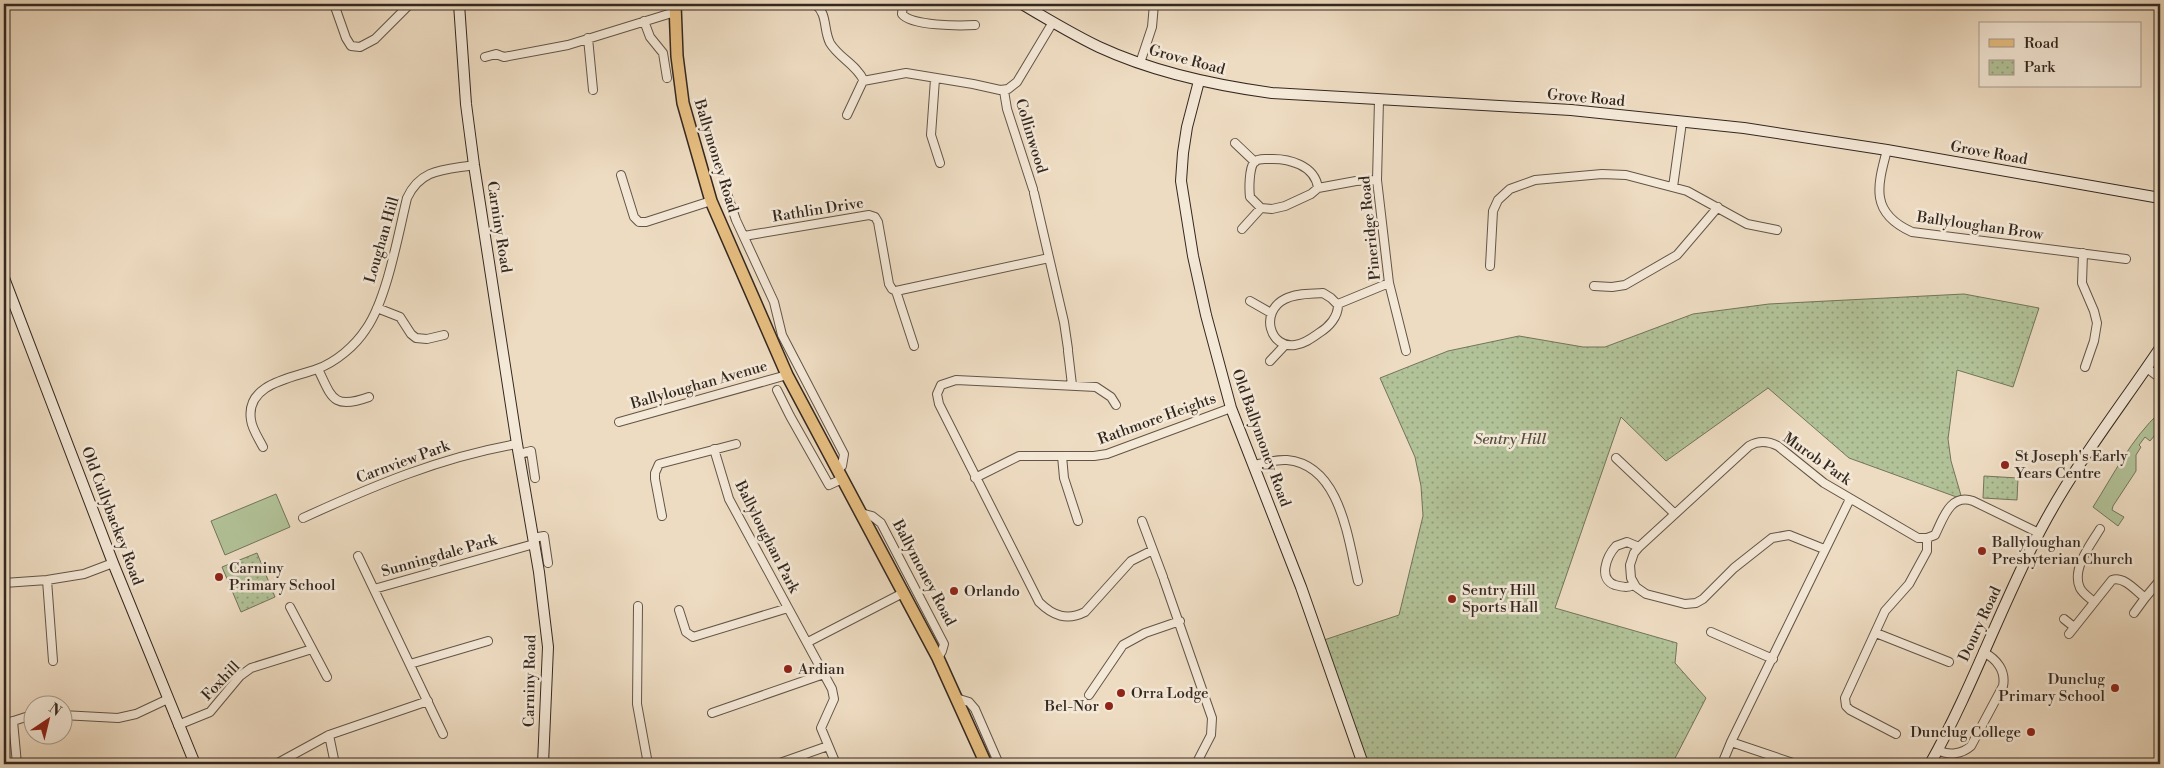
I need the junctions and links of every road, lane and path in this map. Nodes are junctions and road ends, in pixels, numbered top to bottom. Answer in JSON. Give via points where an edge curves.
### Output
{"nodes":[{"id":1,"x":334,"y":4,"type":"edge"},
{"id":2,"x":410,"y":4,"type":"edge"},
{"id":3,"x":459,"y":4,"type":"edge"},
{"id":4,"x":815,"y":4,"type":"edge"},
{"id":5,"x":903,"y":4,"type":"edge"},
{"id":6,"x":1022,"y":4,"type":"edge"},
{"id":7,"x":1154,"y":4,"type":"edge"},
{"id":8,"x":675,"y":8,"type":"edge"},
{"id":9,"x":644,"y":21,"type":"junction"},
{"id":10,"x":1053,"y":22,"type":"junction"},
{"id":11,"x":975,"y":25,"type":"dead end"},
{"id":12,"x":588,"y":38,"type":"junction"},
{"id":13,"x":485,"y":57,"type":"dead end"},
{"id":14,"x":1140,"y":63,"type":"junction"},
{"id":15,"x":667,"y":78,"type":"dead end"},
{"id":16,"x":936,"y":79,"type":"junction"},
{"id":17,"x":864,"y":81,"type":"junction"},
{"id":18,"x":1199,"y":81,"type":"junction"},
{"id":19,"x":593,"y":90,"type":"dead end"},
{"id":20,"x":1004,"y":91,"type":"junction"},
{"id":21,"x":1379,"y":100,"type":"junction"},
{"id":22,"x":847,"y":115,"type":"dead end"},
{"id":23,"x":1682,"y":122,"type":"junction"},
{"id":24,"x":1235,"y":143,"type":"dead end"},
{"id":25,"x":1887,"y":150,"type":"junction"},
{"id":26,"x":1255,"y":162,"type":"junction"},
{"id":27,"x":940,"y":163,"type":"dead end"},
{"id":28,"x":474,"y":165,"type":"junction"},
{"id":29,"x":621,"y":175,"type":"dead end"},
{"id":30,"x":1377,"y":180,"type":"junction"},
{"id":31,"x":1673,"y":187,"type":"junction"},
{"id":32,"x":1318,"y":188,"type":"junction"},
{"id":33,"x":726,"y":191,"type":"dead end"},
{"id":34,"x":2160,"y":198,"type":"edge"},
{"id":35,"x":711,"y":201,"type":"junction"},
{"id":36,"x":1718,"y":207,"type":"junction"},
{"id":37,"x":1261,"y":208,"type":"junction"},
{"id":38,"x":1242,"y":229,"type":"dead end"},
{"id":39,"x":1777,"y":230,"type":"dead end"},
{"id":40,"x":744,"y":236,"type":"junction"},
{"id":41,"x":2083,"y":254,"type":"junction"},
{"id":42,"x":1049,"y":258,"type":"junction"},
{"id":43,"x":2126,"y":259,"type":"dead end"},
{"id":44,"x":1490,"y":266,"type":"dead end"},
{"id":45,"x":4,"y":278,"type":"edge"},
{"id":46,"x":1389,"y":283,"type":"junction"},
{"id":47,"x":1594,"y":286,"type":"dead end"},
{"id":48,"x":896,"y":291,"type":"junction"},
{"id":49,"x":1250,"y":301,"type":"dead end"},
{"id":50,"x":774,"y":302,"type":"junction"},
{"id":51,"x":1338,"y":304,"type":"junction"},
{"id":52,"x":377,"y":308,"type":"junction"},
{"id":53,"x":758,"y":310,"type":"junction"},
{"id":54,"x":1271,"y":313,"type":"junction"},
{"id":55,"x":444,"y":335,"type":"dead end"},
{"id":56,"x":1285,"y":344,"type":"junction"},
{"id":57,"x":914,"y":346,"type":"dead end"},
{"id":58,"x":2160,"y":348,"type":"edge"},
{"id":59,"x":1406,"y":351,"type":"dead end"},
{"id":60,"x":1270,"y":361,"type":"dead end"},
{"id":61,"x":2085,"y":367,"type":"dead end"},
{"id":62,"x":2147,"y":368,"type":"junction"},
{"id":63,"x":318,"y":369,"type":"junction"},
{"id":64,"x":787,"y":375,"type":"junction"},
{"id":65,"x":2160,"y":378,"type":"edge"},
{"id":66,"x":1072,"y":385,"type":"junction"},
{"id":67,"x":777,"y":390,"type":"dead end"},
{"id":68,"x":369,"y":397,"type":"dead end"},
{"id":69,"x":1116,"y":405,"type":"dead end"},
{"id":70,"x":1231,"y":408,"type":"junction"},
{"id":71,"x":619,"y":422,"type":"dead end"},
{"id":72,"x":736,"y":444,"type":"dead end"},
{"id":73,"x":263,"y":447,"type":"dead end"},
{"id":74,"x":518,"y":449,"type":"junction"},
{"id":75,"x":714,"y":450,"type":"junction"},
{"id":76,"x":1062,"y":456,"type":"junction"},
{"id":77,"x":1616,"y":458,"type":"dead end"},
{"id":78,"x":1253,"y":465,"type":"junction"},
{"id":79,"x":840,"y":474,"type":"junction"},
{"id":80,"x":535,"y":478,"type":"dead end"},
{"id":81,"x":975,"y":478,"type":"junction"},
{"id":82,"x":1850,"y":499,"type":"junction"},
{"id":83,"x":861,"y":513,"type":"junction"},
{"id":84,"x":1675,"y":514,"type":"junction"},
{"id":85,"x":662,"y":516,"type":"dead end"},
{"id":86,"x":303,"y":518,"type":"dead end"},
{"id":87,"x":1078,"y":520,"type":"dead end"},
{"id":88,"x":1142,"y":521,"type":"dead end"},
{"id":89,"x":2100,"y":529,"type":"dead end"},
{"id":90,"x":2039,"y":533,"type":"junction"},
{"id":91,"x":1927,"y":538,"type":"junction"},
{"id":92,"x":533,"y":541,"type":"junction"},
{"id":93,"x":1639,"y":547,"type":"junction"},
{"id":94,"x":1824,"y":550,"type":"junction"},
{"id":95,"x":1152,"y":551,"type":"junction"},
{"id":96,"x":358,"y":556,"type":"dead end"},
{"id":97,"x":112,"y":563,"type":"junction"},
{"id":98,"x":548,"y":563,"type":"dead end"},
{"id":99,"x":47,"y":580,"type":"junction"},
{"id":100,"x":2160,"y":580,"type":"edge"},
{"id":101,"x":1358,"y":581,"type":"dead end"},
{"id":102,"x":4,"y":583,"type":"edge"},
{"id":103,"x":1634,"y":585,"type":"junction"},
{"id":104,"x":374,"y":588,"type":"junction"},
{"id":105,"x":903,"y":593,"type":"junction"},
{"id":106,"x":2145,"y":598,"type":"junction"},
{"id":107,"x":2094,"y":602,"type":"junction"},
{"id":108,"x":638,"y":606,"type":"dead end"},
{"id":109,"x":290,"y":607,"type":"dead end"},
{"id":110,"x":788,"y":608,"type":"junction"},
{"id":111,"x":679,"y":610,"type":"dead end"},
{"id":112,"x":2134,"y":613,"type":"dead end"},
{"id":113,"x":2064,"y":619,"type":"dead end"},
{"id":114,"x":1180,"y":621,"type":"junction"},
{"id":115,"x":2074,"y":627,"type":"junction"},
{"id":116,"x":1712,"y":632,"type":"dead end"},
{"id":117,"x":1876,"y":633,"type":"junction"},
{"id":118,"x":2069,"y":634,"type":"dead end"},
{"id":119,"x":488,"y":641,"type":"dead end"},
{"id":120,"x":808,"y":642,"type":"junction"},
{"id":121,"x":312,"y":649,"type":"junction"},
{"id":122,"x":1984,"y":652,"type":"junction"},
{"id":123,"x":938,"y":658,"type":"junction"},
{"id":124,"x":1773,"y":659,"type":"junction"},
{"id":125,"x":53,"y":661,"type":"dead end"},
{"id":126,"x":1950,"y":662,"type":"dead end"},
{"id":127,"x":410,"y":664,"type":"junction"},
{"id":128,"x":824,"y":674,"type":"junction"},
{"id":129,"x":327,"y":677,"type":"dead end"},
{"id":130,"x":1089,"y":695,"type":"dead end"},
{"id":131,"x":956,"y":698,"type":"junction"},
{"id":132,"x":168,"y":699,"type":"junction"},
{"id":133,"x":428,"y":701,"type":"junction"},
{"id":134,"x":712,"y":714,"type":"dead end"},
{"id":135,"x":72,"y":716,"type":"edge"},
{"id":136,"x":22,"y":718,"type":"edge"},
{"id":137,"x":14,"y":721,"type":"junction"},
{"id":138,"x":4,"y":724,"type":"edge"},
{"id":139,"x":178,"y":725,"type":"junction"},
{"id":140,"x":443,"y":734,"type":"dead end"},
{"id":141,"x":1896,"y":734,"type":"dead end"},
{"id":142,"x":329,"y":735,"type":"junction"},
{"id":143,"x":1731,"y":742,"type":"junction"},
{"id":144,"x":828,"y":746,"type":"junction"},
{"id":145,"x":1938,"y":750,"type":"junction"},
{"id":146,"x":17,"y":764,"type":"edge"},
{"id":147,"x":195,"y":764,"type":"edge"},
{"id":148,"x":276,"y":764,"type":"edge"},
{"id":149,"x":335,"y":764,"type":"edge"},
{"id":150,"x":543,"y":764,"type":"edge"},
{"id":151,"x":648,"y":764,"type":"edge"},
{"id":152,"x":777,"y":764,"type":"edge"},
{"id":153,"x":836,"y":764,"type":"edge"},
{"id":154,"x":986,"y":764,"type":"edge"},
{"id":155,"x":999,"y":764,"type":"edge"},
{"id":156,"x":1196,"y":764,"type":"edge"},
{"id":157,"x":1363,"y":764,"type":"edge"},
{"id":158,"x":1722,"y":764,"type":"edge"},
{"id":159,"x":1796,"y":764,"type":"edge"},
{"id":160,"x":1930,"y":764,"type":"edge"}],
"edges":[{"from":1,"to":2,"type":"street","via":[[346,38],[351,46],[360,47],[375,39]]},
{"from":3,"to":28,"type":"street","name":"Carniny Road"},
{"from":4,"to":17,"type":"street","via":[[823,12],[833,47],[856,68]]},
{"from":5,"to":11,"type":"street","via":[[902,14],[909,20]]},
{"from":6,"to":10,"type":"street","name":"Grove Road"},
{"from":7,"to":14,"type":"street","via":[[1152,27]]},
{"from":8,"to":9,"type":"street"},
{"from":8,"to":35,"type":"main road","name":"Ballymoney Road","via":[[676,56],[683,103]]},
{"from":9,"to":12,"type":"street"},
{"from":9,"to":15,"type":"street","via":[[650,37],[663,53]]},
{"from":10,"to":14,"type":"street","name":"Grove Road","via":[[1100,47]]},
{"from":10,"to":20,"type":"street","name":"Collinwood","via":[[1017,82]]},
{"from":12,"to":13,"type":"street","via":[[504,58],[496,54]]},
{"from":12,"to":19,"type":"street"},
{"from":14,"to":18,"type":"street","name":"Grove Road"},
{"from":16,"to":17,"type":"street","name":"Collinwood","via":[[902,73]]},
{"from":16,"to":20,"type":"street","name":"Collinwood"},
{"from":16,"to":27,"type":"street","via":[[931,135]]},
{"from":17,"to":22,"type":"street"},
{"from":18,"to":21,"type":"street","name":"Grove Road","via":[[1272,93]]},
{"from":18,"to":70,"type":"street","name":"Old Ballymoney Road","via":[[1183,150],[1181,181],[1193,256]]},
{"from":20,"to":42,"type":"street","name":"Collinwood","via":[[1034,192]]},
{"from":21,"to":23,"type":"street","name":"Grove Road","via":[[1571,110]]},
{"from":21,"to":30,"type":"street","name":"Pineridge Road"},
{"from":23,"to":25,"type":"street","name":"Grove Road"},
{"from":23,"to":31,"type":"street"},
{"from":24,"to":26,"type":"street"},
{"from":25,"to":34,"type":"street","name":"Grove Road"},
{"from":25,"to":41,"type":"street","name":"Ballyloughan Brow","via":[[1879,180],[1880,203],[1885,213],[1901,227],[1912,232]]},
{"from":26,"to":32,"type":"street","via":[[1260,158],[1293,160],[1310,173]]},
{"from":26,"to":37,"type":"street","via":[[1249,193]]},
{"from":28,"to":52,"type":"street","name":"Loughan Hill","via":[[432,172],[414,186],[407,198]]},
{"from":28,"to":74,"type":"street","name":"Carniny Road"},
{"from":29,"to":35,"type":"street","via":[[633,216],[639,222]]},
{"from":30,"to":32,"type":"street"},
{"from":30,"to":46,"type":"street","name":"Pineridge Road"},
{"from":31,"to":36,"type":"street"},
{"from":31,"to":44,"type":"street","via":[[1626,175],[1602,174],[1520,184],[1503,194],[1495,206]]},
{"from":32,"to":37,"type":"street","via":[[1285,206]]},
{"from":33,"to":40,"type":"street","name":"Ballymoney Road"},
{"from":35,"to":53,"type":"main road","name":"Ballymoney Road"},
{"from":36,"to":39,"type":"street","via":[[1747,224]]},
{"from":36,"to":47,"type":"street","via":[[1677,254],[1627,284]]},
{"from":37,"to":38,"type":"street"},
{"from":40,"to":48,"type":"street","name":"Rathlin Drive","via":[[872,215],[878,222],[889,286]]},
{"from":40,"to":50,"type":"street","name":"Ballymoney Road"},
{"from":41,"to":43,"type":"street","name":"Ballyloughan Brow"},
{"from":41,"to":61,"type":"street","via":[[2082,283],[2097,323]]},
{"from":42,"to":48,"type":"street"},
{"from":42,"to":66,"type":"street"},
{"from":45,"to":97,"type":"street","name":"Old Cullybackey Road"},
{"from":46,"to":51,"type":"street"},
{"from":46,"to":59,"type":"street","name":"Pineridge Road"},
{"from":48,"to":57,"type":"street","name":"Rathlin Drive"},
{"from":49,"to":54,"type":"street"},
{"from":50,"to":53,"type":"street"},
{"from":50,"to":79,"type":"street","name":"Ballymoney Road","via":[[782,335],[844,454]]},
{"from":51,"to":54,"type":"street","via":[[1323,294],[1300,295],[1283,299]]},
{"from":51,"to":56,"type":"street","via":[[1336,316],[1327,328],[1294,346]]},
{"from":52,"to":55,"type":"street","name":"Loughan Hill","via":[[400,317],[416,338]]},
{"from":52,"to":63,"type":"street","name":"Loughan Hill","via":[[357,340]]},
{"from":53,"to":64,"type":"main road","name":"Ballymoney Road"},
{"from":54,"to":56,"type":"street","via":[[1268,320],[1270,328]]},
{"from":56,"to":60,"type":"street"},
{"from":58,"to":62,"type":"street","name":"Doury Road"},
{"from":62,"to":65,"type":"street"},
{"from":62,"to":90,"type":"street","name":"Doury Road","via":[[2073,473]]},
{"from":63,"to":68,"type":"street","via":[[335,400],[341,402]]},
{"from":63,"to":73,"type":"street","name":"Loughan Hill","via":[[267,386],[257,396],[251,408],[251,421]]},
{"from":64,"to":71,"type":"street","name":"Ballyloughan Avenue"},
{"from":64,"to":79,"type":"main road","name":"Ballymoney Road"},
{"from":66,"to":69,"type":"street","name":"Rathmore Heights","via":[[1101,389]]},
{"from":66,"to":81,"type":"street","name":"Rathmore Heights","via":[[956,380],[941,385],[939,404]]},
{"from":67,"to":79,"type":"street","via":[[829,485]]},
{"from":70,"to":76,"type":"street","name":"Rathmore Heights","via":[[1107,454]]},
{"from":70,"to":78,"type":"street","name":"Old Ballymoney Road"},
{"from":72,"to":75,"type":"street"},
{"from":74,"to":80,"type":"street","via":[[531,452]]},
{"from":74,"to":86,"type":"street","name":"Carnview Park","via":[[480,451],[435,463]]},
{"from":74,"to":92,"type":"street","name":"Carniny Road"},
{"from":75,"to":85,"type":"street","via":[[663,461],[658,465],[655,479]]},
{"from":75,"to":110,"type":"street","name":"Ballyloughan Park","via":[[730,500]]},
{"from":76,"to":81,"type":"street","name":"Rathmore Heights","via":[[1019,456]]},
{"from":76,"to":87,"type":"street","via":[[1064,478]]},
{"from":77,"to":84,"type":"street"},
{"from":78,"to":101,"type":"street","via":[[1290,460],[1308,466],[1322,476],[1337,503]]},
{"from":78,"to":157,"type":"street","name":"Old Ballymoney Road","via":[[1301,587]]},
{"from":79,"to":83,"type":"main road","name":"Ballymoney Road"},
{"from":81,"to":95,"type":"street","name":"Rathmore Heights","via":[[1039,602],[1055,615],[1071,618],[1085,612],[1131,561]]},
{"from":82,"to":84,"type":"street","name":"Murob Park","via":[[1824,483],[1778,446],[1761,442],[1749,446]]},
{"from":82,"to":91,"type":"street","name":"Murob Park","via":[[1918,538]]},
{"from":82,"to":94,"type":"street","name":"Murob Park"},
{"from":83,"to":105,"type":"main road","name":"Ballymoney Road"},
{"from":83,"to":123,"type":"street","name":"Ballymoney Road","via":[[881,523],[944,644]]},
{"from":84,"to":93,"type":"street","name":"Murob Park"},
{"from":88,"to":95,"type":"street"},
{"from":89,"to":107,"type":"street","via":[[2083,558],[2079,579],[2081,590]]},
{"from":90,"to":91,"type":"street","via":[[1973,501],[1962,499],[1948,510],[1935,535]]},
{"from":90,"to":122,"type":"street","name":"Doury Road"},
{"from":91,"to":117,"type":"street","via":[[1927,551],[1909,584],[1885,610]]},
{"from":92,"to":98,"type":"street","via":[[544,536]]},
{"from":92,"to":104,"type":"street","name":"Sunningdale Park"},
{"from":92,"to":150,"type":"street","name":"Carniny Road","via":[[548,647]]},
{"from":93,"to":103,"type":"street","name":"Murob Park","via":[[1630,565]]},
{"from":93,"to":103,"type":"street","via":[[1627,542],[1616,546],[1604,574],[1612,584],[1625,588]]},
{"from":94,"to":103,"type":"street","via":[[1789,535],[1772,538],[1734,568],[1706,596],[1693,603],[1681,604],[1646,594]]},
{"from":94,"to":124,"type":"street","name":"Murob Park"},
{"from":95,"to":114,"type":"street"},
{"from":96,"to":104,"type":"street"},
{"from":97,"to":99,"type":"street","via":[[84,574]]},
{"from":97,"to":132,"type":"street","name":"Old Cullybackey Road"},
{"from":99,"to":102,"type":"street"},
{"from":99,"to":125,"type":"street"},
{"from":100,"to":106,"type":"street"},
{"from":104,"to":127,"type":"street","name":"Sunningdale Park"},
{"from":105,"to":120,"type":"street"},
{"from":105,"to":123,"type":"main road","name":"Ballymoney Road"},
{"from":106,"to":107,"type":"street","via":[[2116,579]]},
{"from":106,"to":112,"type":"street"},
{"from":107,"to":115,"type":"street"},
{"from":108,"to":151,"type":"street","via":[[638,704]]},
{"from":109,"to":121,"type":"street"},
{"from":110,"to":111,"type":"street","name":"Ballyloughan Park","via":[[693,637],[686,632]]},
{"from":110,"to":120,"type":"street","name":"Ballyloughan Park"},
{"from":113,"to":115,"type":"street"},
{"from":114,"to":130,"type":"street","via":[[1123,644]]},
{"from":114,"to":156,"type":"street","via":[[1213,722],[1211,735]]},
{"from":115,"to":118,"type":"street"},
{"from":116,"to":124,"type":"street"},
{"from":117,"to":126,"type":"street"},
{"from":117,"to":141,"type":"street","via":[[1845,703],[1852,712]]},
{"from":119,"to":127,"type":"street"},
{"from":120,"to":128,"type":"street","name":"Ballyloughan Park"},
{"from":121,"to":129,"type":"street"},
{"from":121,"to":139,"type":"street","name":"Foxhill","via":[[251,668],[240,676],[210,712]]},
{"from":122,"to":145,"type":"street","name":"Doury Road"},
{"from":122,"to":145,"type":"street","via":[[1997,662],[2003,686],[1972,746],[1957,753]]},
{"from":123,"to":131,"type":"main road","name":"Ballymoney Road"},
{"from":124,"to":143,"type":"street","name":"Murob Park"},
{"from":127,"to":133,"type":"street","name":"Sunningdale Park"},
{"from":128,"to":134,"type":"street"},
{"from":128,"to":144,"type":"street","name":"Ballyloughan Park","via":[[834,698],[821,728]]},
{"from":131,"to":154,"type":"main road","name":"Ballymoney Road"},
{"from":131,"to":155,"type":"street","via":[[969,702],[975,709]]},
{"from":132,"to":135,"type":"street","via":[[136,714],[118,718]]},
{"from":132,"to":139,"type":"street","name":"Old Cullybackey Road"},
{"from":133,"to":140,"type":"street","name":"Sunningdale Park"},
{"from":133,"to":142,"type":"street"},
{"from":136,"to":137,"type":"street"},
{"from":137,"to":138,"type":"street"},
{"from":137,"to":146,"type":"street"},
{"from":139,"to":147,"type":"street","name":"Old Cullybackey Road"},
{"from":142,"to":148,"type":"street"},
{"from":142,"to":149,"type":"street"},
{"from":143,"to":158,"type":"street","name":"Murob Park"},
{"from":143,"to":159,"type":"street"},
{"from":144,"to":152,"type":"street"},
{"from":144,"to":153,"type":"street","name":"Ballyloughan Park"},
{"from":145,"to":160,"type":"street","name":"Doury Road"}]}
